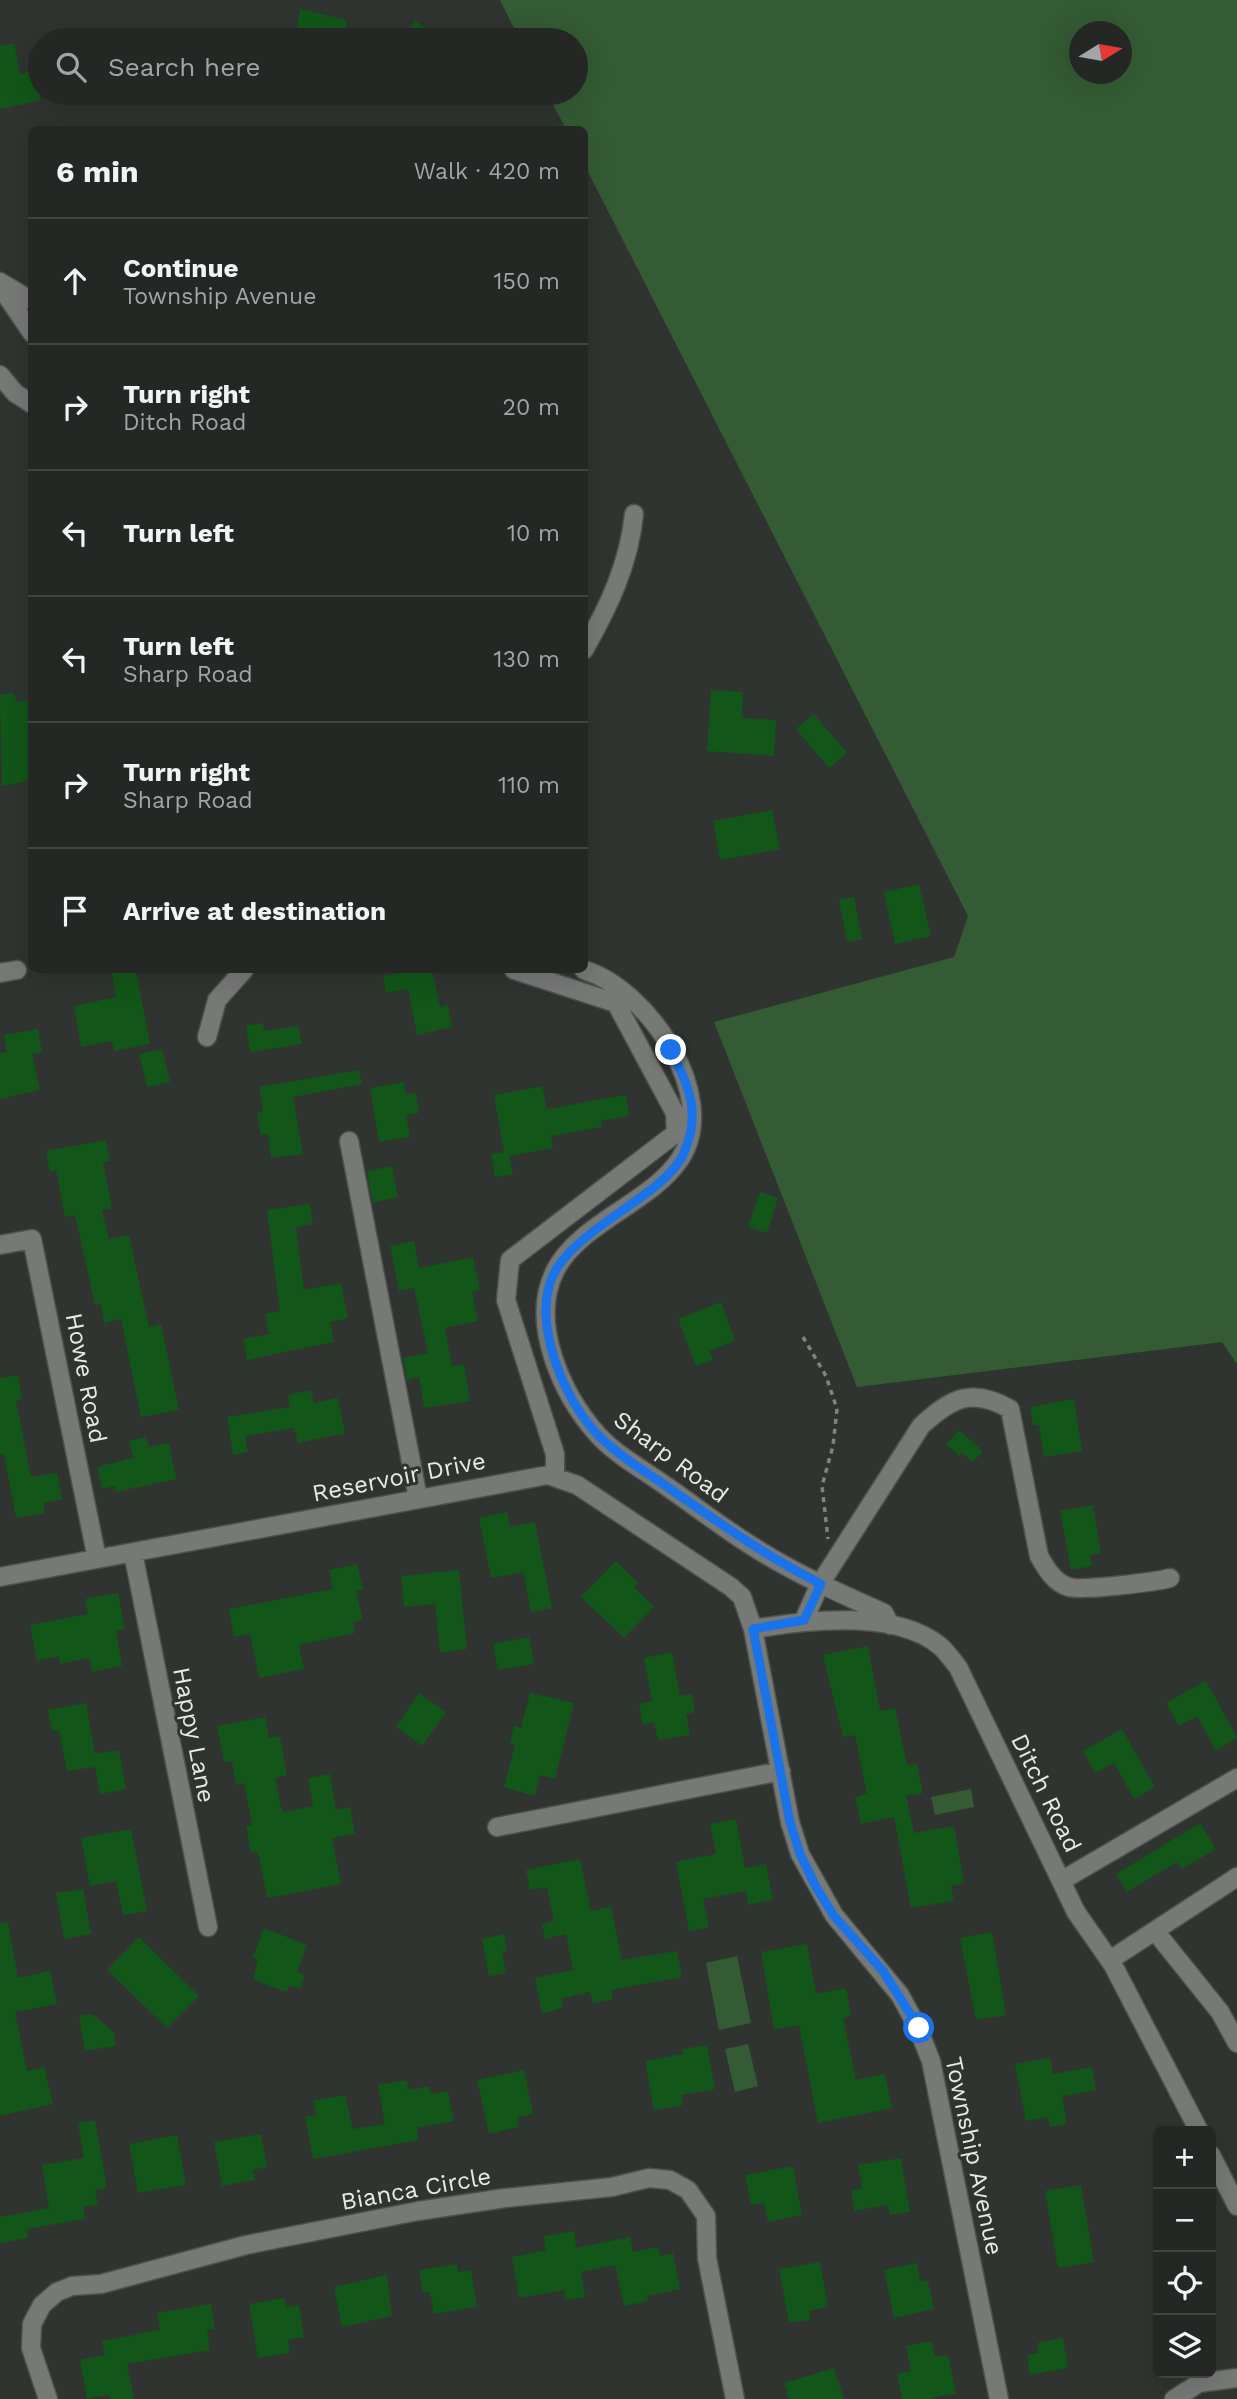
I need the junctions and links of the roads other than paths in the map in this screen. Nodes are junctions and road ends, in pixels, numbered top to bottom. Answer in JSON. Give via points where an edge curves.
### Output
{"nodes":[{"id":1,"x":0,"y":284,"type":"edge"},
{"id":2,"x":28,"y":299,"type":"edge"},
{"id":3,"x":28,"y":327,"type":"edge"},
{"id":4,"x":0,"y":375,"type":"edge"},
{"id":5,"x":28,"y":401,"type":"edge"},
{"id":6,"x":634,"y":514,"type":"dead end"},
{"id":7,"x":588,"y":643,"type":"edge"},
{"id":8,"x":588,"y":971,"type":"edge"},
{"id":9,"x":241,"y":973,"type":"edge"},
{"id":10,"x":523,"y":973,"type":"edge"},
{"id":11,"x":208,"y":1037,"type":"dead end"},
{"id":12,"x":349,"y":1141,"type":"dead end"},
{"id":13,"x":0,"y":1245,"type":"edge"},
{"id":14,"x":555,"y":1476,"type":"junction"},
{"id":15,"x":418,"y":1498,"type":"junction"},
{"id":16,"x":133,"y":1553,"type":"junction"},
{"id":17,"x":97,"y":1559,"type":"junction"},
{"id":18,"x":0,"y":1577,"type":"edge"},
{"id":19,"x":1170,"y":1578,"type":"dead end"},
{"id":20,"x":821,"y":1584,"type":"junction"},
{"id":21,"x":804,"y":1620,"type":"junction"},
{"id":22,"x":890,"y":1625,"type":"junction"},
{"id":23,"x":753,"y":1629,"type":"junction"},
{"id":24,"x":781,"y":1771,"type":"junction"},
{"id":25,"x":1237,"y":1778,"type":"edge"},
{"id":26,"x":497,"y":1827,"type":"dead end"},
{"id":27,"x":1237,"y":1877,"type":"edge"},
{"id":28,"x":1061,"y":1881,"type":"junction"},
{"id":29,"x":208,"y":1927,"type":"dead end"},
{"id":30,"x":1154,"y":1931,"type":"junction"},
{"id":31,"x":1110,"y":1960,"type":"junction"},
{"id":32,"x":1237,"y":2043,"type":"edge"},
{"id":33,"x":1196,"y":2126,"type":"edge"},
{"id":34,"x":1216,"y":2165,"type":"edge"},
{"id":35,"x":1237,"y":2206,"type":"edge"},
{"id":36,"x":1237,"y":2378,"type":"edge"},
{"id":37,"x":48,"y":2399,"type":"edge"},
{"id":38,"x":735,"y":2399,"type":"edge"},
{"id":39,"x":999,"y":2399,"type":"edge"},
{"id":40,"x":1174,"y":2399,"type":"edge"}],
"edges":[{"from":1,"to":2,"type":"street"},
{"from":1,"to":3,"type":"street"},
{"from":4,"to":5,"type":"street"},
{"from":6,"to":7,"type":"street","via":[[614,597]]},
{"from":8,"to":20,"type":"street","name":"Sharp Road","via":[[601,975],[639,1004],[671,1050],[693,1096],[693,1121],[682,1156],[670,1173],[575,1246],[556,1269],[544,1318],[567,1389],[586,1420],[610,1445],[753,1547]]},
{"from":9,"to":11,"type":"street","via":[[217,1000]]},
{"from":10,"to":14,"type":"street","via":[[616,1003],[675,1113],[676,1133],[510,1259],[506,1300],[555,1454]]},
{"from":12,"to":15,"type":"street"},
{"from":13,"to":17,"type":"street","name":"Howe Road","via":[[32,1239]]},
{"from":14,"to":15,"type":"street","name":"Reservoir Drive","via":[[532,1476]]},
{"from":14,"to":23,"type":"street","name":"Reservoir Drive","via":[[577,1485],[731,1587],[745,1603]]},
{"from":15,"to":16,"type":"street","name":"Reservoir Drive"},
{"from":16,"to":17,"type":"street","name":"Reservoir Drive"},
{"from":16,"to":29,"type":"street","name":"Happy Lane"},
{"from":17,"to":18,"type":"street","name":"Reservoir Drive"},
{"from":19,"to":20,"type":"street","via":[[1070,1588],[1051,1576],[1039,1556],[1010,1409],[990,1398],[971,1397],[944,1405],[921,1426]]},
{"from":20,"to":21,"type":"street"},
{"from":20,"to":22,"type":"street","name":"Sharp Road","via":[[884,1613]]},
{"from":21,"to":22,"type":"street","name":"Ditch Road"},
{"from":21,"to":23,"type":"street","name":"Ditch Road"},
{"from":22,"to":28,"type":"street","name":"Ditch Road","via":[[939,1646],[958,1667]]},
{"from":23,"to":24,"type":"street","name":"Township Avenue"},
{"from":24,"to":26,"type":"street"},
{"from":24,"to":39,"type":"street","name":"Township Avenue","via":[[790,1822],[816,1887],[834,1916],[900,1995],[931,2061]]},
{"from":25,"to":28,"type":"street"},
{"from":27,"to":30,"type":"street"},
{"from":28,"to":31,"type":"street","name":"Ditch Road","via":[[1076,1912]]},
{"from":30,"to":31,"type":"street"},
{"from":30,"to":32,"type":"street","via":[[1220,2012]]},
{"from":31,"to":33,"type":"street","name":"Ditch Road"},
{"from":34,"to":35,"type":"street"},
{"from":36,"to":40,"type":"street","via":[[1199,2383]]},
{"from":37,"to":38,"type":"street","name":"Bianca Circle","via":[[31,2348],[32,2324],[42,2305],[72,2286],[101,2284],[246,2245],[418,2211],[612,2187],[649,2178],[670,2180],[688,2190],[706,2216],[707,2258]]}]}
